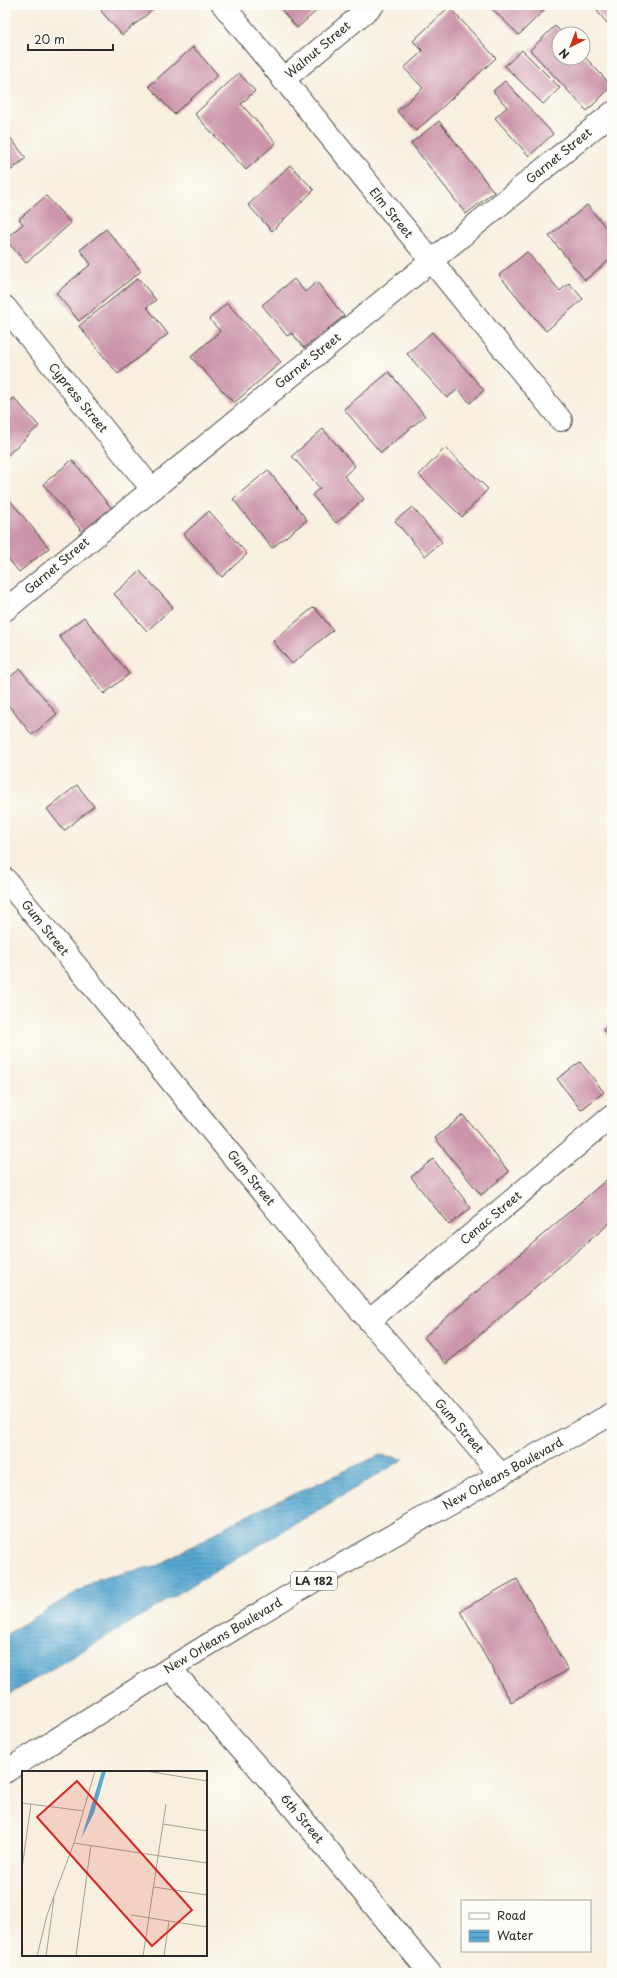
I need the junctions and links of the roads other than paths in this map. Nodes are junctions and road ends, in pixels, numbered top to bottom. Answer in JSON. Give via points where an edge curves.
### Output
{"nodes":[{"id":1,"x":223,"y":5,"type":"edge"},
{"id":2,"x":373,"y":5,"type":"edge"},
{"id":3,"x":283,"y":80,"type":"junction"},
{"id":4,"x":612,"y":113,"type":"edge"},
{"id":5,"x":431,"y":261,"type":"junction"},
{"id":6,"x":5,"y":307,"type":"edge"},
{"id":7,"x":561,"y":420,"type":"dead end"},
{"id":8,"x":152,"y":489,"type":"junction"},
{"id":9,"x":5,"y":610,"type":"edge"},
{"id":10,"x":5,"y":879,"type":"edge"},
{"id":11,"x":612,"y":1116,"type":"edge"},
{"id":12,"x":369,"y":1321,"type":"junction"},
{"id":13,"x":612,"y":1414,"type":"edge"},
{"id":14,"x":501,"y":1474,"type":"junction"},
{"id":15,"x":170,"y":1668,"type":"junction"},
{"id":16,"x":5,"y":1772,"type":"edge"},
{"id":17,"x":430,"y":1973,"type":"edge"}],
"edges":[{"from":1,"to":3,"type":"street","name":"Elm Street"},
{"from":2,"to":3,"type":"street","name":"Walnut Street"},
{"from":3,"to":5,"type":"street","name":"Elm Street"},
{"from":4,"to":5,"type":"street","name":"Garnet Street"},
{"from":5,"to":7,"type":"street","name":"Elm Street"},
{"from":5,"to":8,"type":"street","name":"Garnet Street"},
{"from":6,"to":8,"type":"street","name":"Cypress Street"},
{"from":8,"to":9,"type":"street","name":"Garnet Street"},
{"from":10,"to":12,"type":"street","name":"Gum Street"},
{"from":11,"to":12,"type":"street","name":"Cenac Street"},
{"from":12,"to":14,"type":"street","name":"Gum Street"},
{"from":13,"to":14,"type":"street","name":"New Orleans Boulevard","number":"LA 182"},
{"from":14,"to":15,"type":"street","name":"New Orleans Boulevard","number":"LA 182","via":[[310,1583]]},
{"from":15,"to":16,"type":"street","name":"New Orleans Boulevard","number":"LA 182"},
{"from":15,"to":17,"type":"street","name":"6th Street","via":[[286,1800]]}]}
